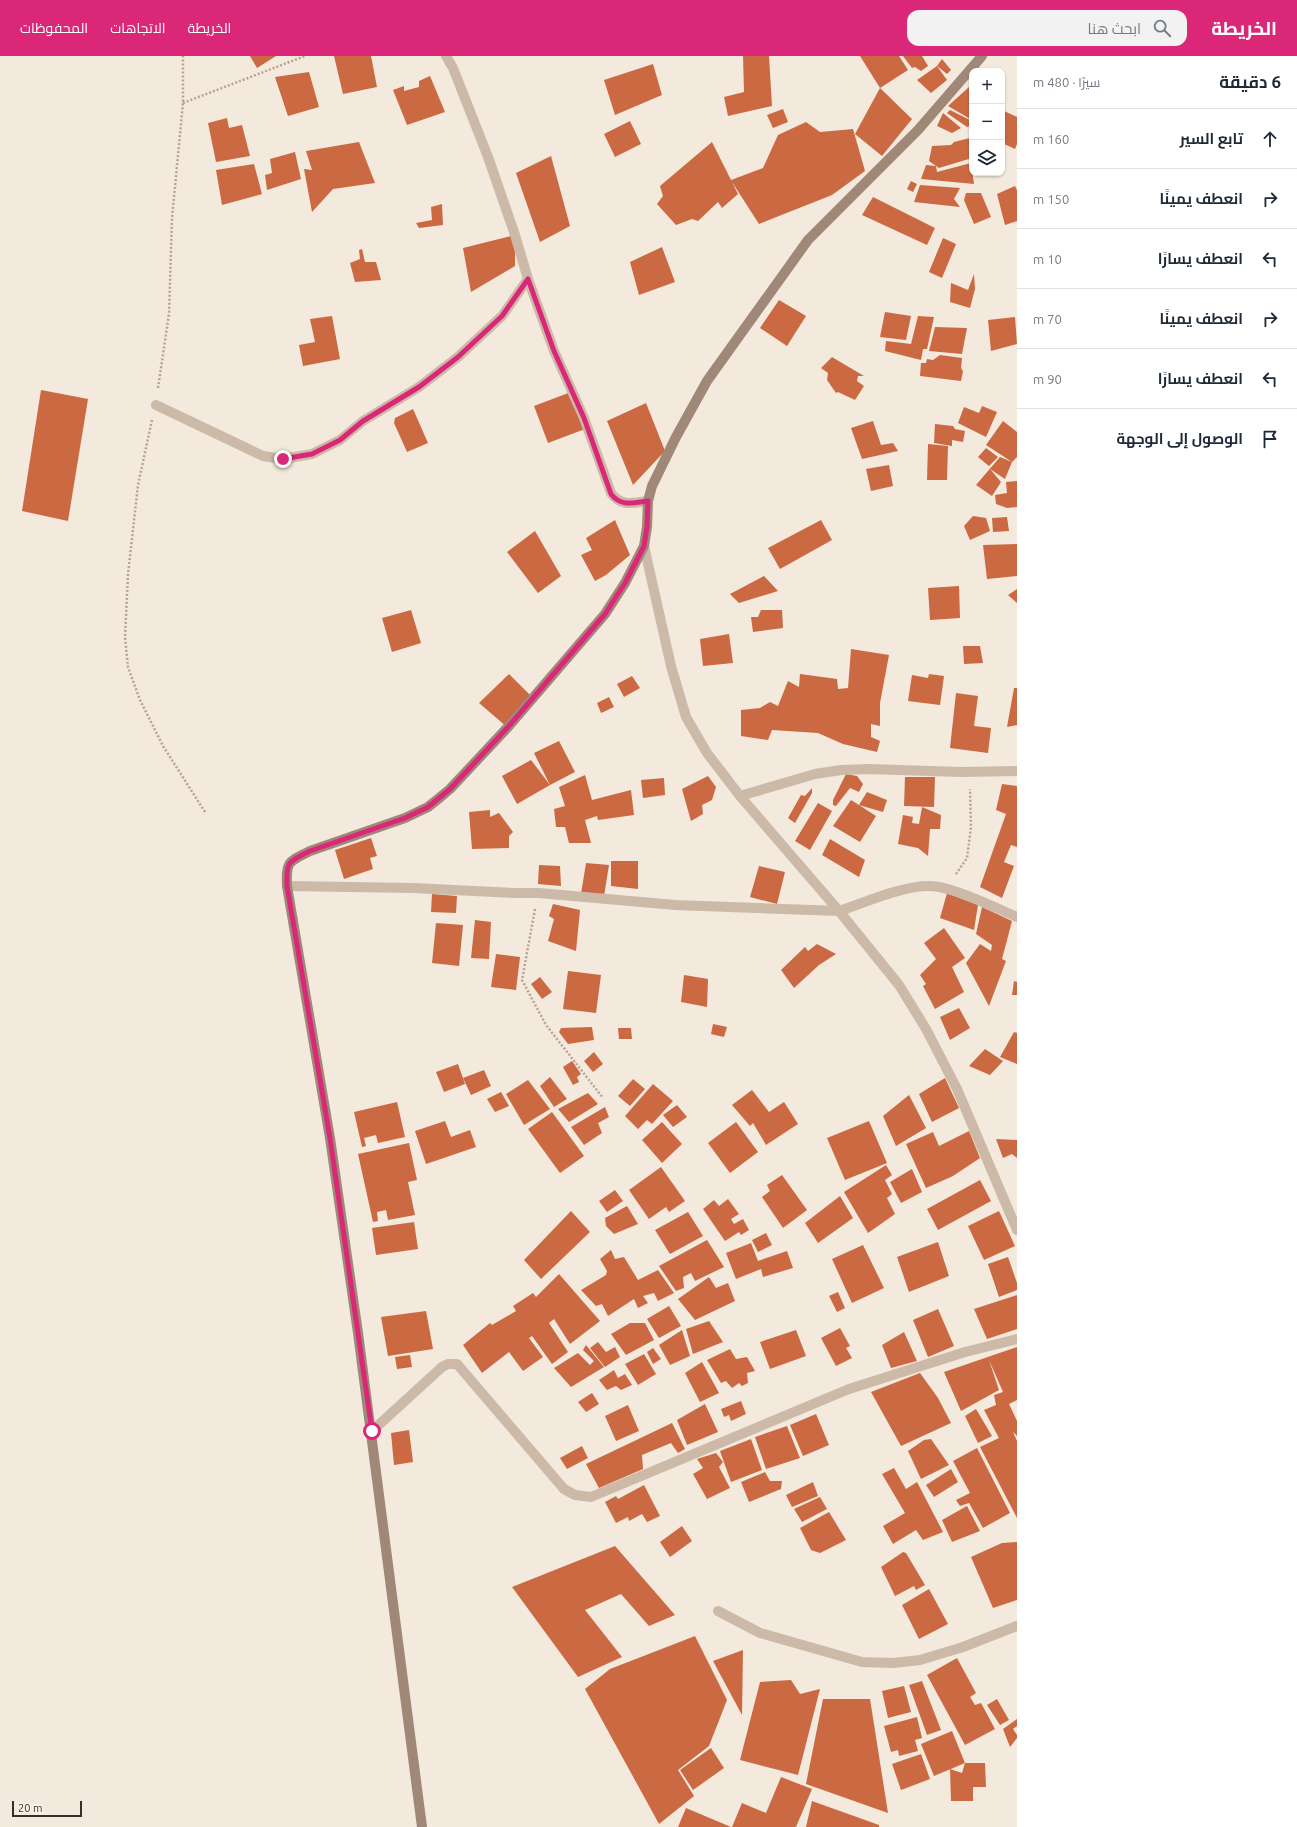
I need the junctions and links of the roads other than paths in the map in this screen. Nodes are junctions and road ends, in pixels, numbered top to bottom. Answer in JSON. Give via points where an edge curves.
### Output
{"nodes":[{"id":1,"x":446,"y":56,"type":"edge"},
{"id":2,"x":982,"y":56,"type":"edge"},
{"id":3,"x":528,"y":279,"type":"junction"},
{"id":4,"x":156,"y":405,"type":"road end"},
{"id":5,"x":648,"y":501,"type":"junction"},
{"id":6,"x":644,"y":546,"type":"junction"},
{"id":7,"x":1017,"y":771,"type":"edge"},
{"id":8,"x":740,"y":796,"type":"junction"},
{"id":9,"x":287,"y":886,"type":"junction"},
{"id":10,"x":839,"y":912,"type":"junction"},
{"id":11,"x":1017,"y":917,"type":"edge"},
{"id":12,"x":1017,"y":1230,"type":"edge"},
{"id":13,"x":1017,"y":1339,"type":"edge"},
{"id":14,"x":372,"y":1431,"type":"junction"},
{"id":15,"x":718,"y":1611,"type":"dead end"},
{"id":16,"x":1017,"y":1626,"type":"edge"},
{"id":17,"x":422,"y":1827,"type":"edge"}],
"edges":[{"from":1,"to":3,"type":"street","via":[[488,157]]},
{"from":2,"to":5,"type":"street","via":[[918,130],[808,240],[707,381],[672,444],[652,486]]},
{"from":3,"to":4,"type":"street","via":[[502,316],[458,357],[419,387],[363,421],[340,440],[312,454],[283,459],[262,456]]},
{"from":3,"to":5,"type":"street","via":[[554,351],[584,418],[611,494],[625,504]]},
{"from":5,"to":6,"type":"street"},
{"from":6,"to":8,"type":"street","via":[[671,666],[686,717],[707,753]]},
{"from":6,"to":9,"type":"street","via":[[605,614],[508,727],[450,789],[428,807],[405,818],[296,858],[287,866]]},
{"from":7,"to":8,"type":"street","via":[[841,770],[815,774]]},
{"from":8,"to":10,"type":"street"},
{"from":9,"to":10,"type":"street","via":[[538,892],[675,904]]},
{"from":9,"to":14,"type":"street","via":[[330,1138]]},
{"from":10,"to":11,"type":"street","via":[[910,888],[928,886],[945,888]]},
{"from":10,"to":12,"type":"street","via":[[900,985],[926,1029],[957,1089]]},
{"from":13,"to":14,"type":"street","via":[[965,1352],[849,1389],[591,1497],[575,1495],[564,1489],[457,1364],[442,1367]]},
{"from":14,"to":17,"type":"street"},
{"from":15,"to":16,"type":"street","via":[[760,1633],[862,1662],[893,1664],[920,1660],[956,1649]]}]}
